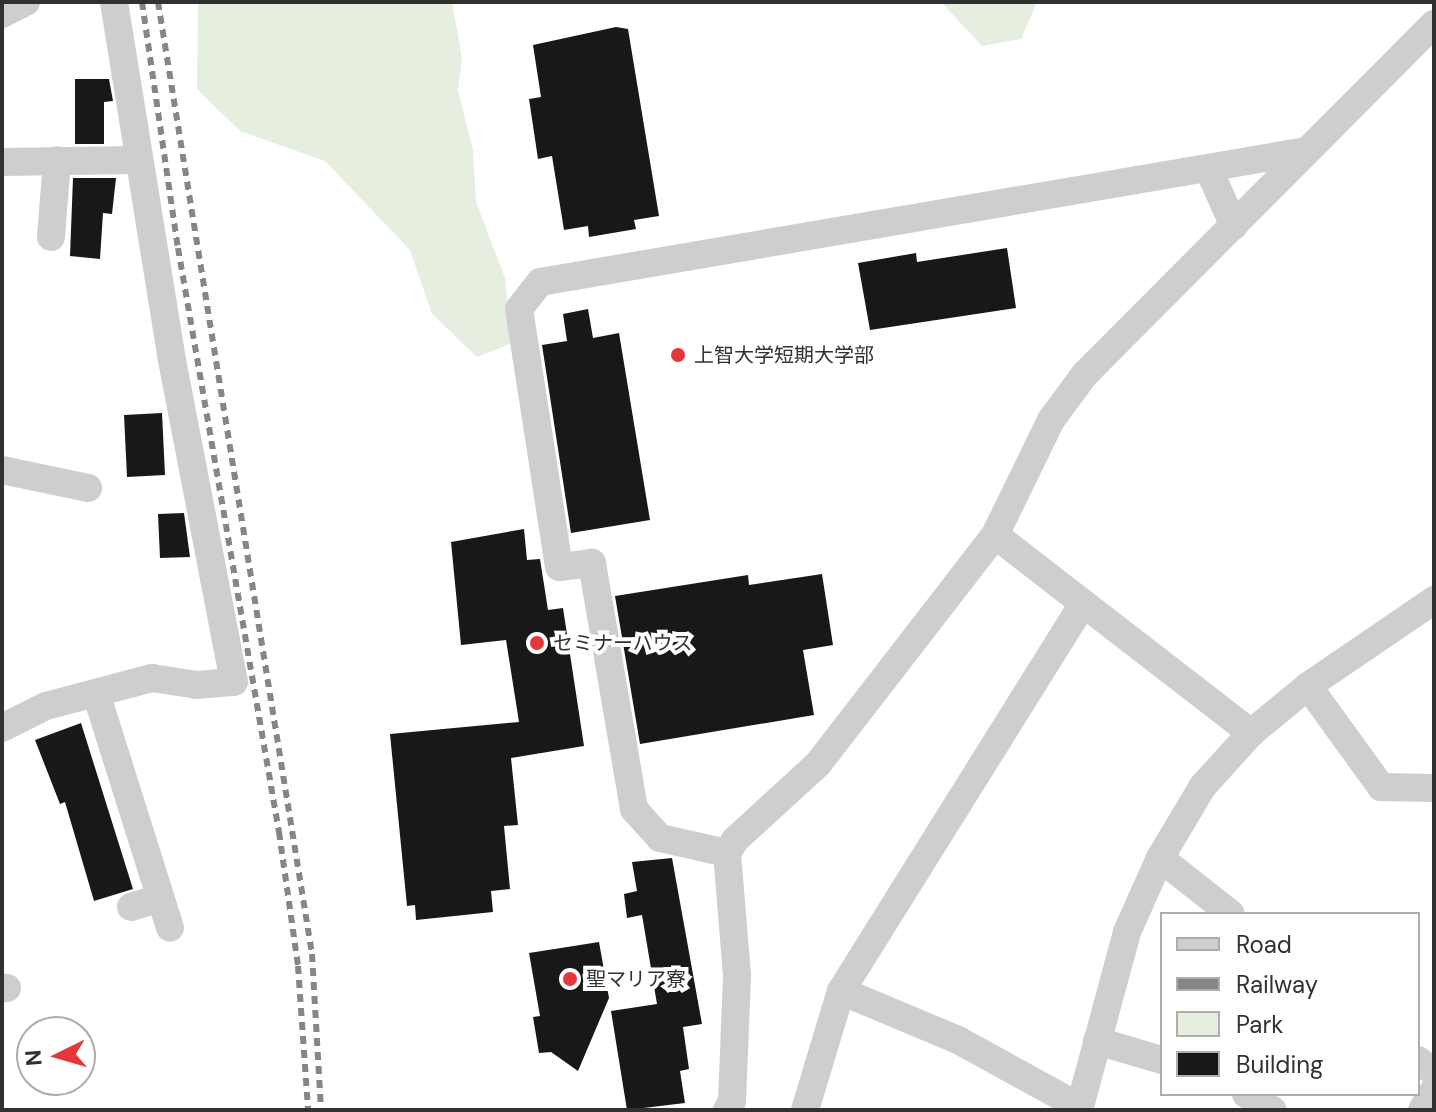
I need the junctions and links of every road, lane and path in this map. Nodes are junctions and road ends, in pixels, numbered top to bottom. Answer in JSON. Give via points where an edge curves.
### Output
{"nodes":[{"id":1,"x":26,"y":2,"type":"edge"},
{"id":2,"x":114,"y":2,"type":"edge"},
{"id":3,"x":2,"y":14,"type":"edge"},
{"id":4,"x":1434,"y":24,"type":"edge"},
{"id":5,"x":1306,"y":151,"type":"junction"},
{"id":6,"x":57,"y":160,"type":"junction"},
{"id":7,"x":138,"y":160,"type":"junction"},
{"id":8,"x":3,"y":163,"type":"edge"},
{"id":9,"x":1209,"y":170,"type":"junction"},
{"id":10,"x":1234,"y":226,"type":"junction"},
{"id":11,"x":51,"y":237,"type":"dead end"},
{"id":12,"x":2,"y":470,"type":"edge"},
{"id":13,"x":88,"y":488,"type":"dead end"},
{"id":14,"x":995,"y":535,"type":"junction"},
{"id":15,"x":1434,"y":600,"type":"edge"},
{"id":16,"x":1083,"y":603,"type":"junction"},
{"id":17,"x":1308,"y":686,"type":"junction"},
{"id":18,"x":96,"y":693,"type":"junction"},
{"id":19,"x":2,"y":728,"type":"edge"},
{"id":20,"x":1251,"y":733,"type":"junction"},
{"id":21,"x":1434,"y":788,"type":"edge"},
{"id":22,"x":727,"y":853,"type":"junction"},
{"id":23,"x":1160,"y":858,"type":"junction"},
{"id":24,"x":161,"y":898,"type":"junction"},
{"id":25,"x":131,"y":907,"type":"dead end"},
{"id":26,"x":1228,"y":912,"type":"edge"},
{"id":27,"x":170,"y":928,"type":"dead end"},
{"id":28,"x":841,"y":991,"type":"junction"},
{"id":29,"x":1097,"y":1041,"type":"junction"},
{"id":30,"x":1160,"y":1059,"type":"edge"},
{"id":31,"x":1434,"y":1090,"type":"edge"},
{"id":32,"x":1249,"y":1096,"type":"edge"},
{"id":33,"x":1080,"y":1108,"type":"edge"},
{"id":34,"x":727,"y":1110,"type":"edge"},
{"id":35,"x":805,"y":1110,"type":"edge"},
{"id":36,"x":1273,"y":1110,"type":"edge"},
{"id":37,"x":1422,"y":1110,"type":"edge"}],
"edges":[{"from":1,"to":3,"type":"street"},
{"from":2,"to":7,"type":"street"},
{"from":4,"to":5,"type":"street"},
{"from":5,"to":9,"type":"street"},
{"from":5,"to":10,"type":"street"},
{"from":6,"to":7,"type":"street"},
{"from":6,"to":8,"type":"street"},
{"from":6,"to":11,"type":"street"},
{"from":7,"to":18,"type":"street","via":[[234,682],[197,685],[152,678]]},
{"from":9,"to":10,"type":"street"},
{"from":9,"to":22,"type":"street","via":[[540,282],[519,309],[559,567],[592,563],[634,809],[660,838]]},
{"from":10,"to":14,"type":"street","via":[[1085,374],[1051,420]]},
{"from":12,"to":13,"type":"street"},
{"from":14,"to":16,"type":"street"},
{"from":14,"to":22,"type":"street","via":[[818,764]]},
{"from":15,"to":17,"type":"street"},
{"from":16,"to":20,"type":"street"},
{"from":16,"to":28,"type":"street"},
{"from":17,"to":20,"type":"street"},
{"from":17,"to":21,"type":"street","via":[[1381,787]]},
{"from":18,"to":19,"type":"street","via":[[46,706]]},
{"from":18,"to":24,"type":"street"},
{"from":20,"to":23,"type":"street","via":[[1203,786]]},
{"from":22,"to":34,"type":"street","via":[[737,975],[732,1101]]},
{"from":23,"to":26,"type":"street"},
{"from":23,"to":29,"type":"street","via":[[1127,932]]},
{"from":24,"to":25,"type":"street"},
{"from":24,"to":27,"type":"street"},
{"from":28,"to":33,"type":"street","via":[[958,1040]]},
{"from":28,"to":35,"type":"street"},
{"from":29,"to":30,"type":"street"},
{"from":29,"to":33,"type":"street"},
{"from":31,"to":37,"type":"street"},
{"from":32,"to":36,"type":"street"}]}
